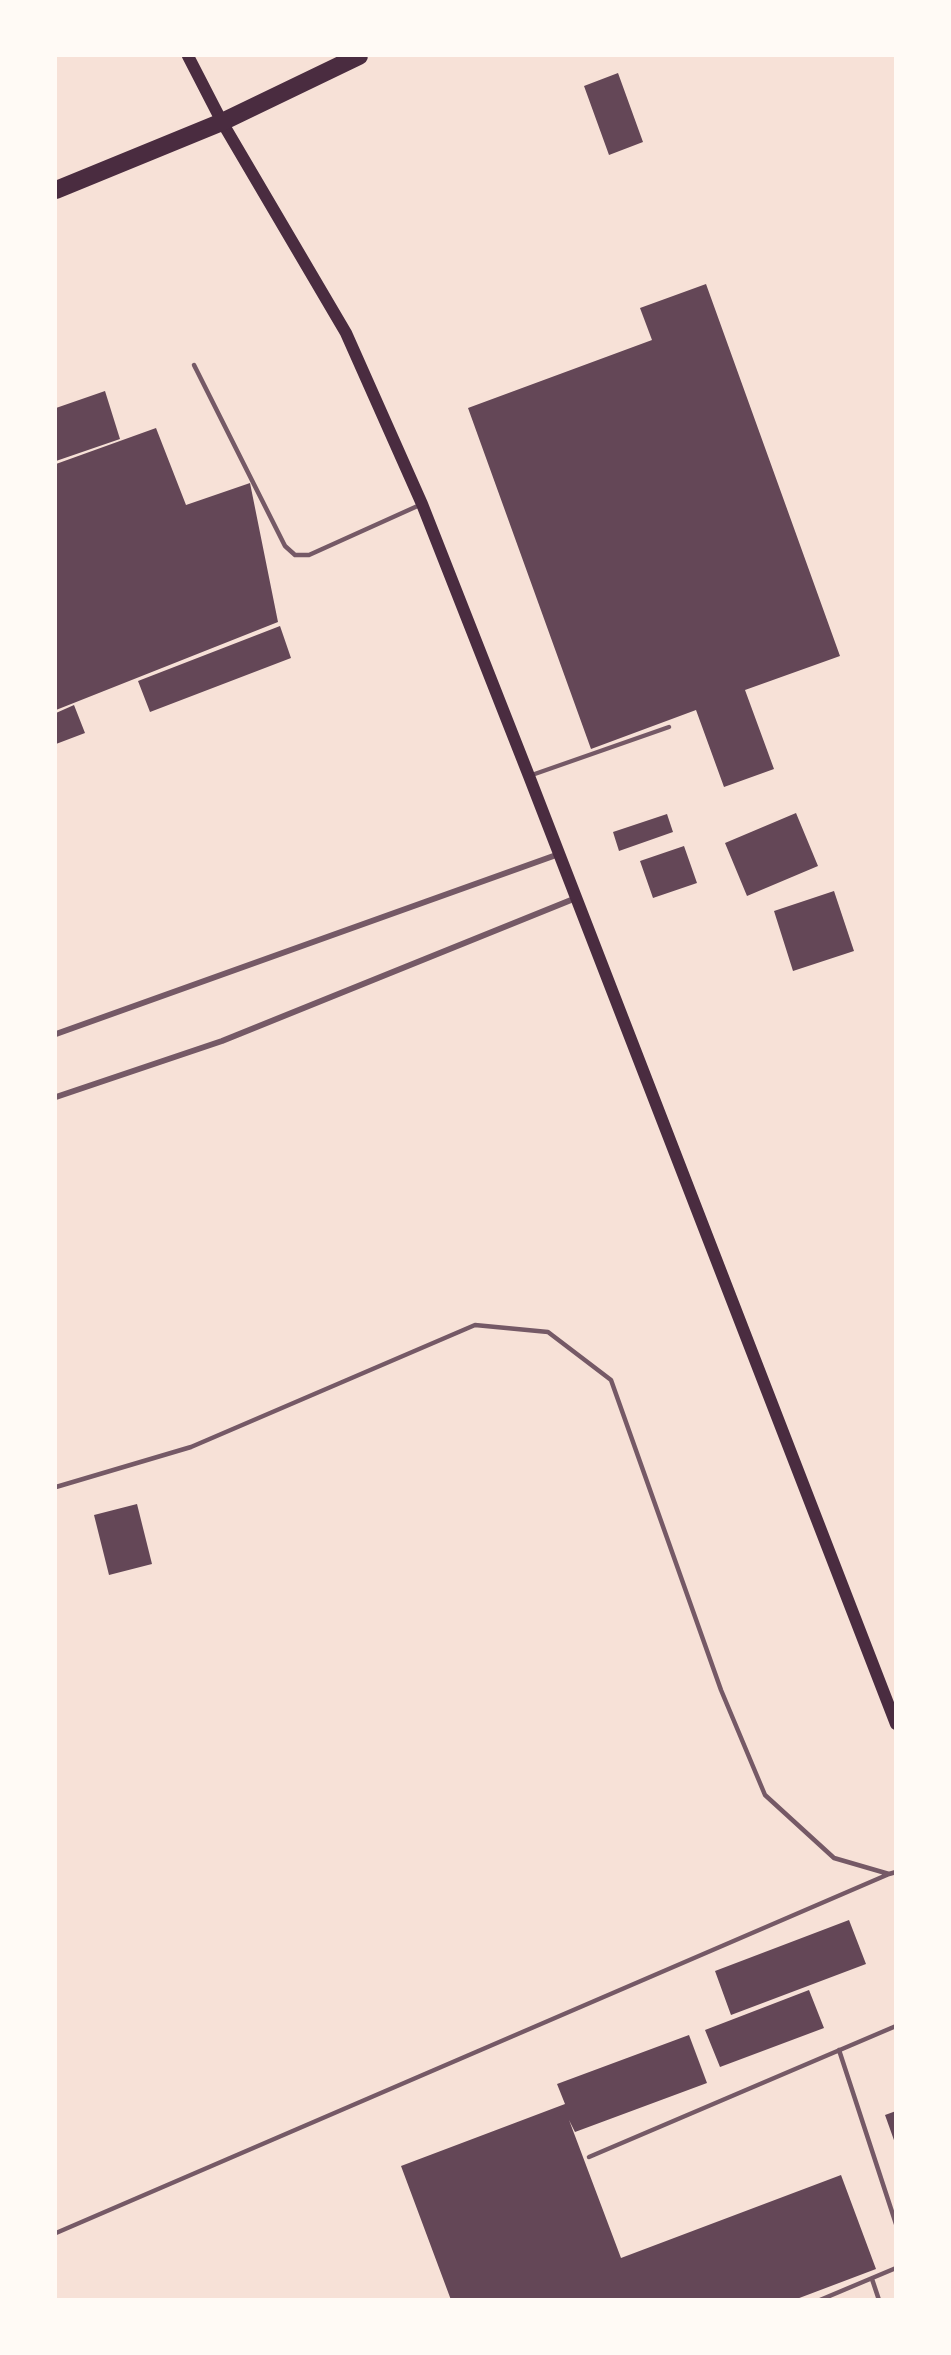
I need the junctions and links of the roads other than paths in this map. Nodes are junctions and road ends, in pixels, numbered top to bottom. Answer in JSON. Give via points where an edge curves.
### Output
{"nodes":[{"id":1,"x":188,"y":56,"type":"edge"},
{"id":2,"x":359,"y":56,"type":"edge"},
{"id":3,"x":222,"y":122,"type":"junction"},
{"id":4,"x":56,"y":190,"type":"edge"},
{"id":5,"x":194,"y":365,"type":"dead end"},
{"id":6,"x":422,"y":504,"type":"junction"},
{"id":7,"x":669,"y":727,"type":"dead end"},
{"id":8,"x":529,"y":776,"type":"junction"},
{"id":9,"x":559,"y":854,"type":"junction"},
{"id":10,"x":577,"y":897,"type":"junction"},
{"id":11,"x":56,"y":1034,"type":"edge"},
{"id":12,"x":56,"y":1097,"type":"edge"},
{"id":13,"x":56,"y":1487,"type":"edge"},
{"id":14,"x":896,"y":1724,"type":"edge"},
{"id":15,"x":896,"y":1872,"type":"edge"},
{"id":16,"x":889,"y":1874,"type":"junction"},
{"id":17,"x":896,"y":2026,"type":"edge"},
{"id":18,"x":839,"y":2050,"type":"junction"},
{"id":19,"x":589,"y":2157,"type":"dead end"},
{"id":20,"x":896,"y":2224,"type":"edge"},
{"id":21,"x":56,"y":2233,"type":"edge"},
{"id":22,"x":896,"y":2268,"type":"edge"},
{"id":23,"x":872,"y":2278,"type":"junction"},
{"id":24,"x":820,"y":2300,"type":"edge"},
{"id":25,"x":879,"y":2300,"type":"edge"}],
"edges":[{"from":1,"to":3,"type":"main road"},
{"from":2,"to":3,"type":"highway"},
{"from":3,"to":4,"type":"highway"},
{"from":3,"to":6,"type":"main road","via":[[346,333]]},
{"from":5,"to":6,"type":"lane","via":[[285,546],[295,555],[309,555]]},
{"from":6,"to":8,"type":"main road"},
{"from":7,"to":8,"type":"lane"},
{"from":8,"to":9,"type":"main road"},
{"from":9,"to":10,"type":"main road"},
{"from":9,"to":11,"type":"street"},
{"from":10,"to":12,"type":"street","via":[[222,1041]]},
{"from":10,"to":14,"type":"main road"},
{"from":13,"to":16,"type":"lane","via":[[191,1447],[475,1325],[548,1332],[611,1380],[721,1690],[765,1795],[834,1858]]},
{"from":15,"to":16,"type":"lane"},
{"from":16,"to":21,"type":"lane"},
{"from":17,"to":18,"type":"lane"},
{"from":18,"to":19,"type":"lane"},
{"from":18,"to":20,"type":"lane"},
{"from":22,"to":23,"type":"lane"},
{"from":23,"to":24,"type":"lane"},
{"from":23,"to":25,"type":"lane"}]}
